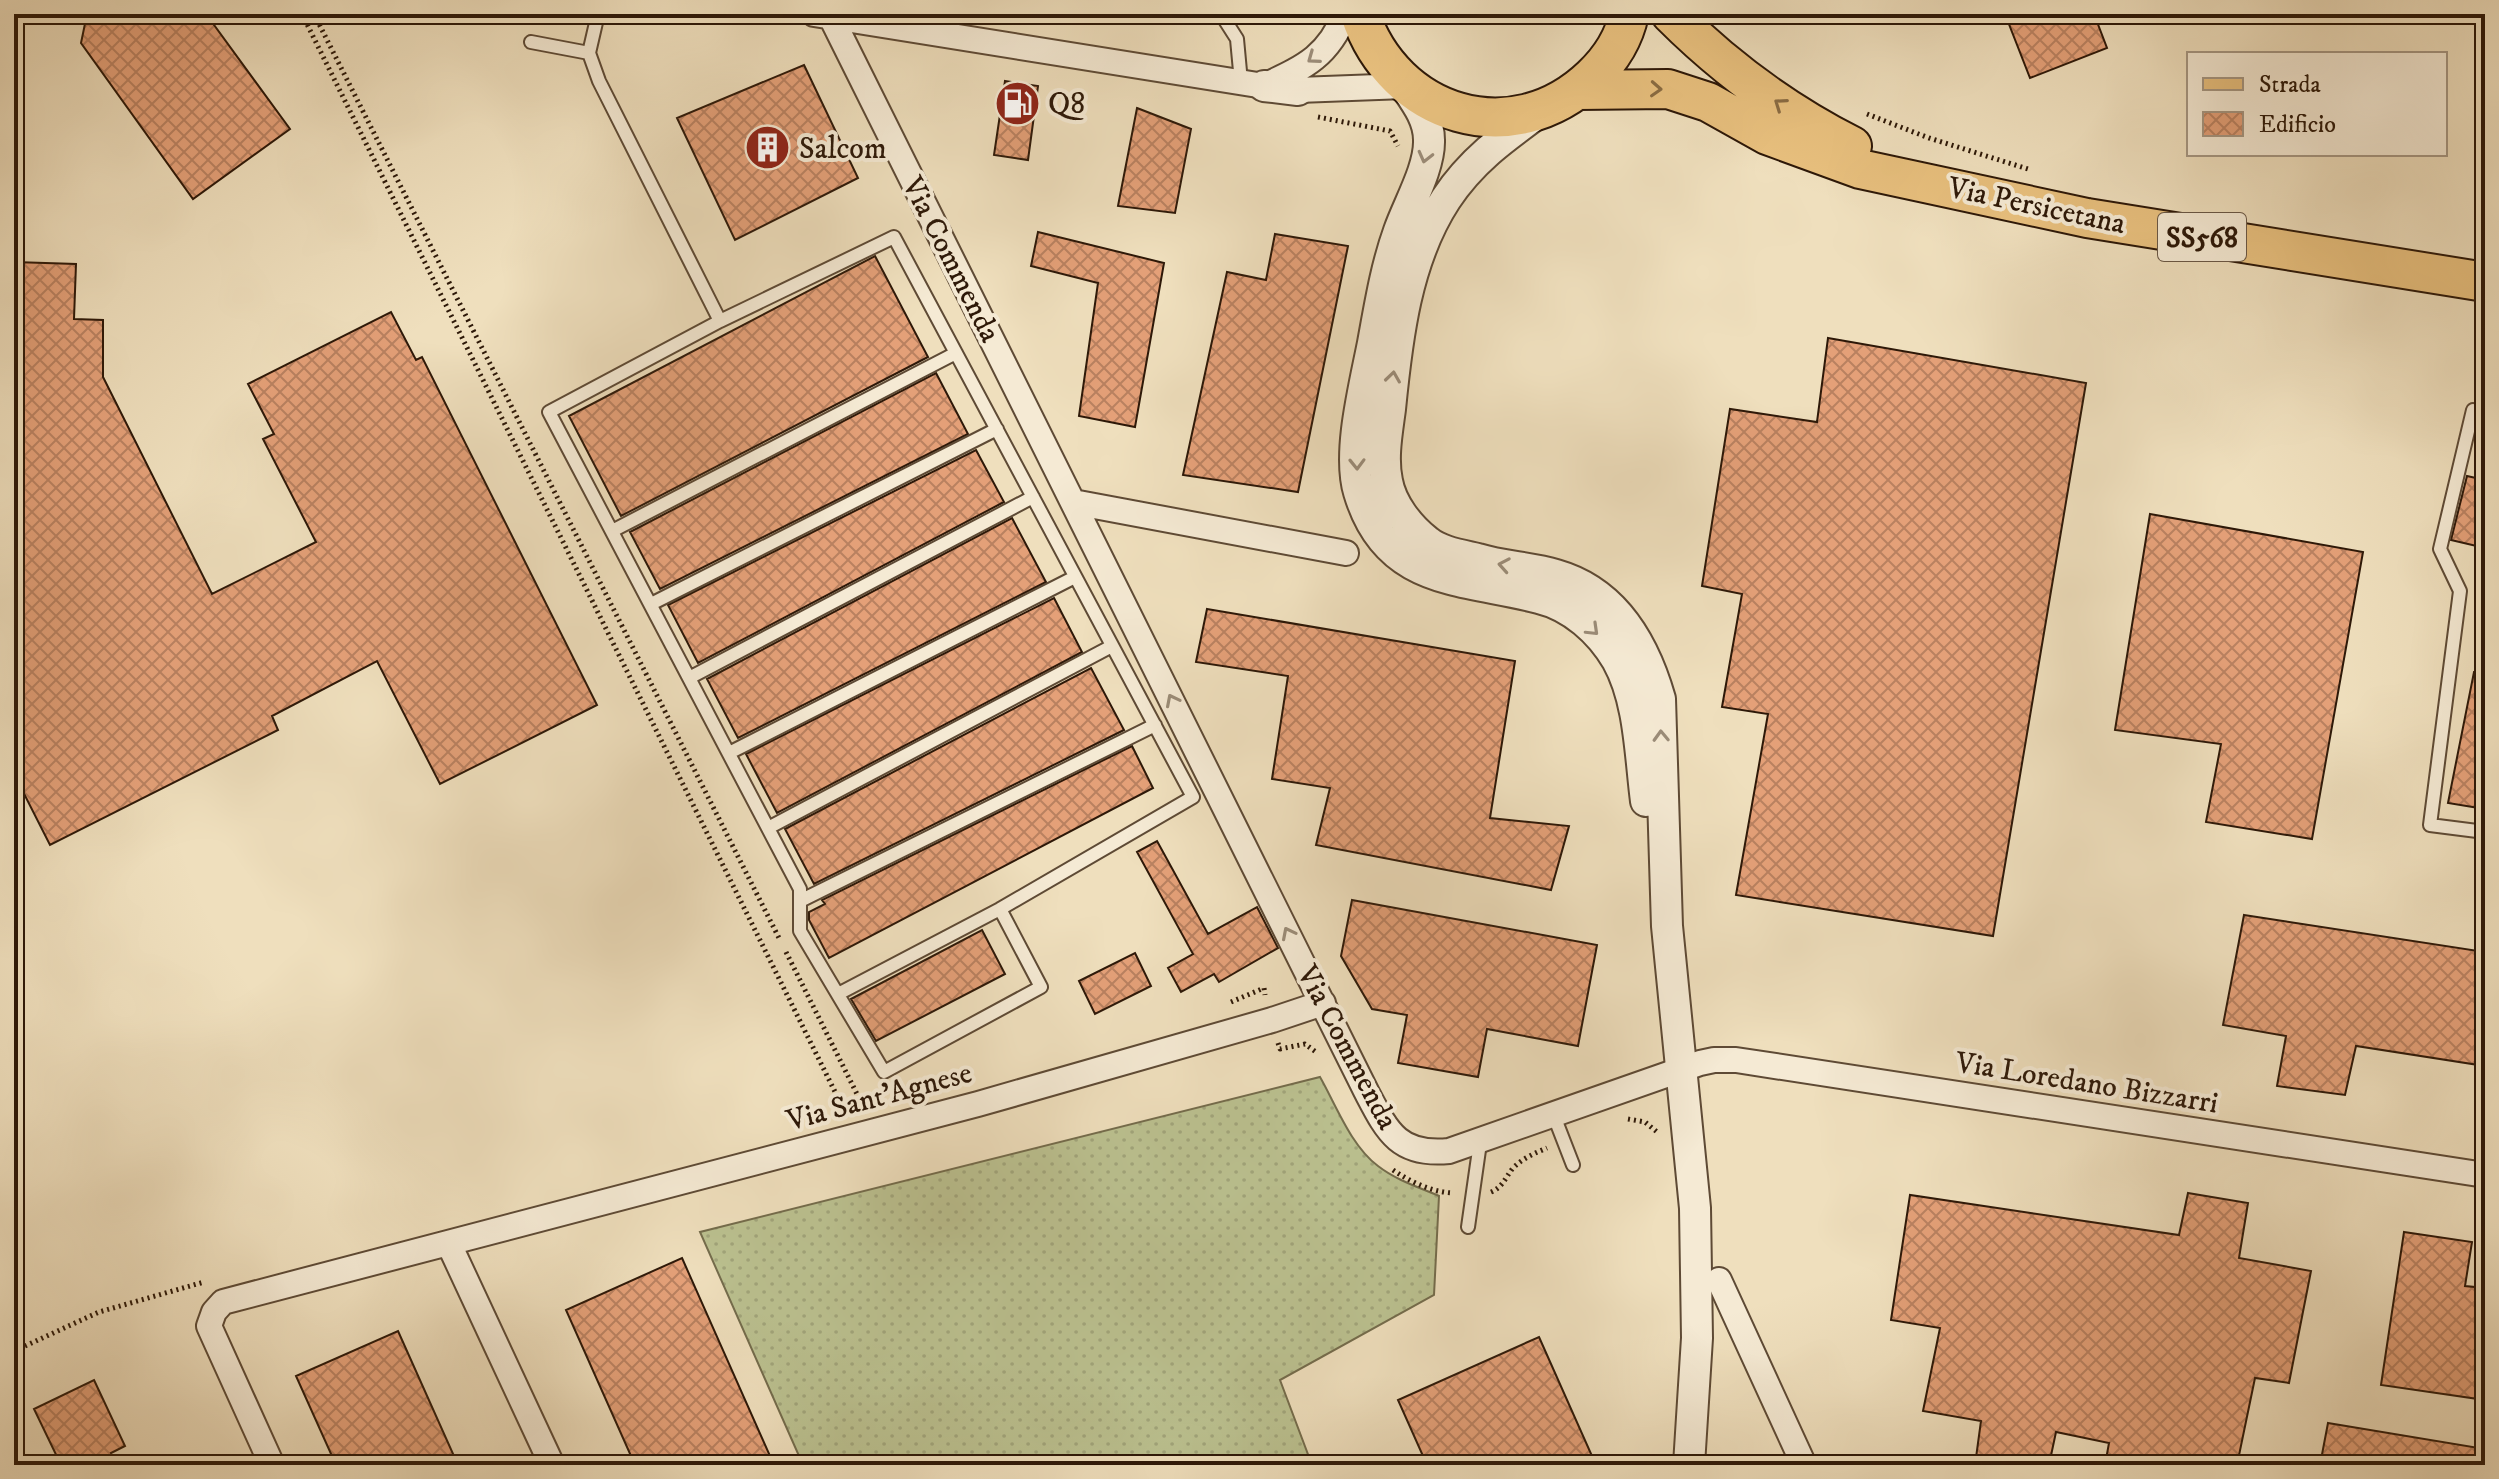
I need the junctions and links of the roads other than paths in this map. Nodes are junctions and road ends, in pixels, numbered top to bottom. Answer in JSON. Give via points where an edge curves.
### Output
{"nodes":[{"id":1,"x":598,"y":14,"type":"edge"},
{"id":2,"x":1221,"y":14,"type":"edge"},
{"id":3,"x":1345,"y":14,"type":"edge"},
{"id":4,"x":1360,"y":14,"type":"edge"},
{"id":5,"x":1629,"y":14,"type":"edge"},
{"id":6,"x":1671,"y":14,"type":"edge"},
{"id":7,"x":822,"y":15,"type":"edge"},
{"id":8,"x":531,"y":42,"type":"dead end"},
{"id":9,"x":589,"y":53,"type":"junction"},
{"id":10,"x":1252,"y":84,"type":"junction"},
{"id":11,"x":1405,"y":86,"type":"junction"},
{"id":12,"x":1298,"y":90,"type":"joint"},
{"id":13,"x":1578,"y":90,"type":"junction"},
{"id":14,"x":1543,"y":109,"type":"junction"},
{"id":15,"x":1922,"y":181,"type":"junction"},
{"id":16,"x":2485,"y":282,"type":"edge"},
{"id":17,"x":720,"y":321,"type":"junction"},
{"id":18,"x":956,"y":353,"type":"junction"},
{"id":19,"x":2473,"y":410,"type":"dead end"},
{"id":20,"x":997,"y":429,"type":"junction"},
{"id":21,"x":1033,"y":497,"type":"junction"},
{"id":22,"x":1073,"y":502,"type":"junction"},
{"id":23,"x":612,"y":531,"type":"junction"},
{"id":24,"x":1346,"y":553,"type":"dead end"},
{"id":25,"x":1075,"y":577,"type":"junction"},
{"id":26,"x":651,"y":604,"type":"junction"},
{"id":27,"x":1112,"y":646,"type":"junction"},
{"id":28,"x":689,"y":678,"type":"junction"},
{"id":29,"x":1155,"y":725,"type":"junction"},
{"id":30,"x":729,"y":753,"type":"junction"},
{"id":31,"x":768,"y":828,"type":"junction"},
{"id":32,"x":2485,"y":832,"type":"edge"},
{"id":33,"x":800,"y":901,"type":"junction"},
{"id":34,"x":1000,"y":909,"type":"junction"},
{"id":35,"x":1667,"y":926,"type":"junction"},
{"id":36,"x":838,"y":994,"type":"junction"},
{"id":37,"x":1323,"y":1003,"type":"junction"},
{"id":38,"x":1681,"y":1070,"type":"junction"},
{"id":39,"x":1554,"y":1116,"type":"junction"},
{"id":40,"x":1480,"y":1143,"type":"junction"},
{"id":41,"x":1573,"y":1165,"type":"dead end"},
{"id":42,"x":2485,"y":1175,"type":"edge"},
{"id":43,"x":1468,"y":1227,"type":"dead end"},
{"id":44,"x":449,"y":1244,"type":"junction"},
{"id":45,"x":1719,"y":1280,"type":"dead end"},
{"id":46,"x":272,"y":1465,"type":"edge"},
{"id":47,"x":552,"y":1465,"type":"edge"},
{"id":48,"x":1689,"y":1465,"type":"edge"},
{"id":49,"x":1804,"y":1465,"type":"edge"}],
"edges":[{"from":1,"to":9,"type":"lane"},
{"from":2,"to":10,"type":"lane","via":[[1237,39]]},
{"from":3,"to":10,"type":"street","one_way":true,"via":[[1322,53]]},
{"from":4,"to":11,"type":"main road","via":[[1371,42]]},
{"from":5,"to":13,"type":"main road","via":[[1617,47]]},
{"from":15,"to":6,"type":"main road","name":"Via Persicetana","number":"SS568","one_way":true,"via":[[1811,125],[1736,73]]},
{"from":7,"to":10,"type":"street"},
{"from":7,"to":22,"type":"street","name":"Via Commenda"},
{"from":8,"to":9,"type":"lane"},
{"from":9,"to":17,"type":"lane"},
{"from":10,"to":12,"type":"street"},
{"from":11,"to":12,"type":"street"},
{"from":11,"to":14,"type":"main road","via":[[1437,105],[1471,116],[1507,117]]},
{"from":11,"to":35,"type":"street","one_way":true,"via":[[1424,116],[1429,141],[1389,260],[1361,403],[1358,489],[1369,519],[1407,561],[1425,572],[1560,605],[1603,640],[1630,689]]},
{"from":13,"to":14,"type":"main road"},
{"from":13,"to":15,"type":"main road","name":"Via Persicetana","number":"SS568","one_way":true,"via":[[1668,89],[1708,102],[1807,150],[1860,169]]},
{"from":35,"to":14,"type":"street","one_way":true,"via":[[1660,699],[1636,638],[1614,608],[1575,581],[1428,543],[1402,515],[1387,482],[1393,377],[1407,293],[1428,232],[1447,198],[1486,150]]},
{"from":15,"to":16,"type":"main road","name":"Via Persicetana","number":"SS568","via":[[2087,218]]},
{"from":17,"to":18,"type":"lane","via":[[894,237]]},
{"from":17,"to":23,"type":"lane","via":[[549,412]]},
{"from":18,"to":20,"type":"lane"},
{"from":18,"to":23,"type":"lane"},
{"from":19,"to":32,"type":"lane","via":[[2440,549],[2460,591],[2430,825]]},
{"from":20,"to":21,"type":"lane"},
{"from":20,"to":26,"type":"lane"},
{"from":21,"to":25,"type":"lane"},
{"from":21,"to":28,"type":"lane"},
{"from":22,"to":24,"type":"street"},
{"from":37,"to":22,"type":"street","name":"Via Commenda","one_way":true},
{"from":23,"to":26,"type":"lane"},
{"from":25,"to":27,"type":"lane"},
{"from":25,"to":30,"type":"lane"},
{"from":26,"to":28,"type":"lane"},
{"from":27,"to":29,"type":"lane"},
{"from":27,"to":31,"type":"lane"},
{"from":28,"to":30,"type":"lane"},
{"from":29,"to":33,"type":"lane"},
{"from":29,"to":34,"type":"lane","via":[[1193,797]]},
{"from":30,"to":31,"type":"lane"},
{"from":31,"to":33,"type":"lane","via":[[800,889]]},
{"from":33,"to":36,"type":"lane","via":[[800,931]]},
{"from":34,"to":36,"type":"lane"},
{"from":34,"to":36,"type":"lane","via":[[1041,987],[884,1072]]},
{"from":35,"to":38,"type":"street"},
{"from":37,"to":40,"type":"street","name":"Via Commenda","via":[[1386,1128],[1403,1146],[1427,1154]]},
{"from":37,"to":44,"type":"street","name":"Via Sant'Agnese","via":[[1115,1066]]},
{"from":38,"to":39,"type":"street","name":"Via Commenda"},
{"from":38,"to":42,"type":"street","name":"Via Loredano Bizzarri","via":[[1736,1060]]},
{"from":38,"to":48,"type":"street","via":[[1695,1208],[1697,1338]]},
{"from":39,"to":40,"type":"street","name":"Via Commenda"},
{"from":39,"to":41,"type":"lane"},
{"from":40,"to":43,"type":"lane"},
{"from":44,"to":46,"type":"street","name":"Via Sant'Agnese","via":[[243,1296],[223,1302],[214,1312],[209,1326]]},
{"from":44,"to":47,"type":"street"},
{"from":45,"to":49,"type":"street"}]}
